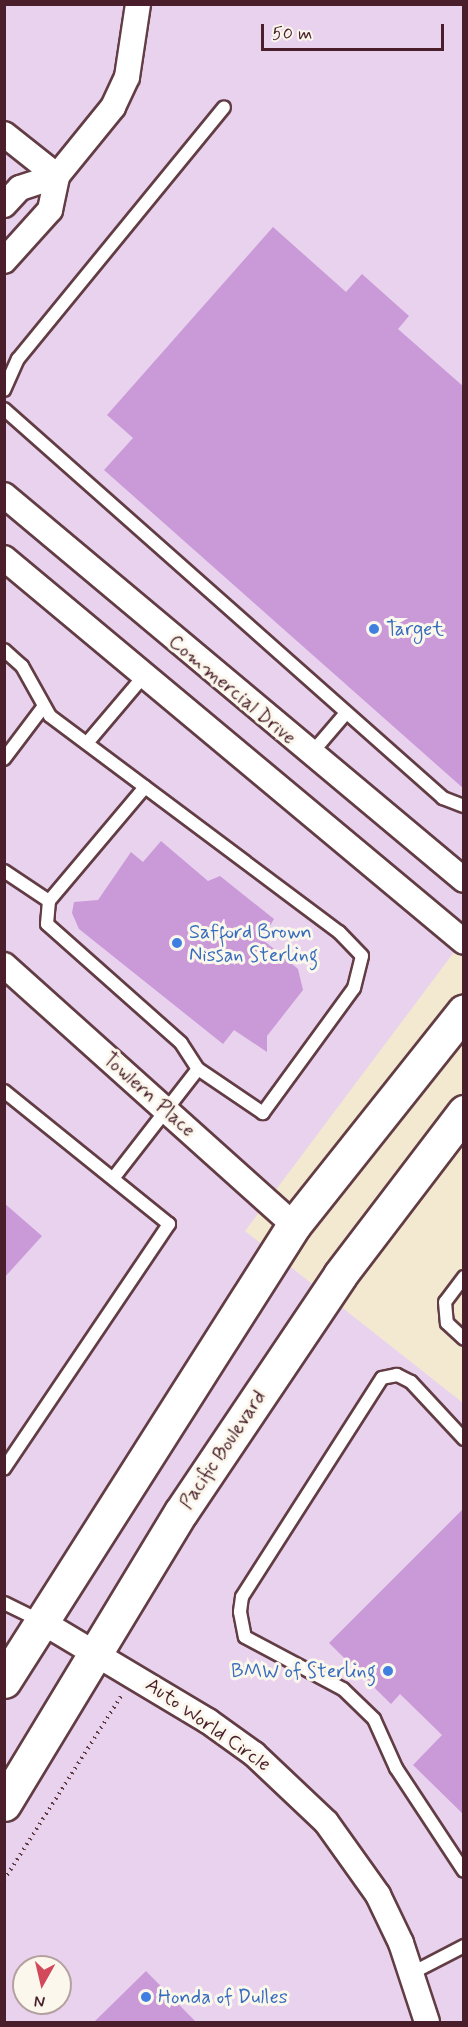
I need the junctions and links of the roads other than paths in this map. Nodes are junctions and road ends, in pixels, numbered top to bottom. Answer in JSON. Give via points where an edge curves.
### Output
{"nodes":[{"id":1,"x":138,"y":4,"type":"edge"},
{"id":2,"x":224,"y":107,"type":"dead end"},
{"id":3,"x":4,"y":134,"type":"edge"},
{"id":4,"x":57,"y":176,"type":"junction"},
{"id":5,"x":4,"y":205,"type":"edge"},
{"id":6,"x":4,"y":261,"type":"edge"},
{"id":7,"x":4,"y":390,"type":"edge"},
{"id":8,"x":4,"y":409,"type":"edge"},
{"id":9,"x":4,"y":495,"type":"edge"},
{"id":10,"x":4,"y":558,"type":"edge"},
{"id":11,"x":4,"y":650,"type":"edge"},
{"id":12,"x":143,"y":677,"type":"junction"},
{"id":13,"x":44,"y":706,"type":"junction"},
{"id":14,"x":346,"y":713,"type":"junction"},
{"id":15,"x":87,"y":743,"type":"junction"},
{"id":16,"x":310,"y":755,"type":"junction"},
{"id":17,"x":4,"y":759,"type":"edge"},
{"id":18,"x":145,"y":787,"type":"junction"},
{"id":19,"x":464,"y":806,"type":"edge"},
{"id":20,"x":4,"y":871,"type":"edge"},
{"id":21,"x":464,"y":880,"type":"edge"},
{"id":22,"x":49,"y":901,"type":"junction"},
{"id":23,"x":464,"y":942,"type":"edge"},
{"id":24,"x":4,"y":965,"type":"edge"},
{"id":25,"x":464,"y":1011,"type":"edge"},
{"id":26,"x":198,"y":1069,"type":"junction"},
{"id":27,"x":4,"y":1091,"type":"edge"},
{"id":28,"x":166,"y":1110,"type":"junction"},
{"id":29,"x":464,"y":1112,"type":"edge"},
{"id":30,"x":115,"y":1176,"type":"junction"},
{"id":31,"x":294,"y":1225,"type":"junction"},
{"id":32,"x":464,"y":1277,"type":"edge"},
{"id":33,"x":464,"y":1339,"type":"edge"},
{"id":34,"x":464,"y":1439,"type":"edge"},
{"id":35,"x":4,"y":1469,"type":"edge"},
{"id":36,"x":4,"y":1603,"type":"edge"},
{"id":37,"x":39,"y":1620,"type":"junction"},
{"id":38,"x":94,"y":1650,"type":"junction"},
{"id":39,"x":4,"y":1681,"type":"edge"},
{"id":40,"x":4,"y":1804,"type":"edge"},
{"id":41,"x":464,"y":1870,"type":"edge"},
{"id":42,"x":464,"y":1946,"type":"edge"},
{"id":43,"x":412,"y":1972,"type":"junction"},
{"id":44,"x":427,"y":2022,"type":"edge"}],
"edges":[{"from":1,"to":4,"type":"street","via":[[127,77],[118,97]]},
{"from":2,"to":7,"type":"lane","via":[[18,359]]},
{"from":3,"to":4,"type":"street"},
{"from":4,"to":5,"type":"street","via":[[20,188]]},
{"from":4,"to":6,"type":"street","via":[[50,210]]},
{"from":8,"to":14,"type":"lane"},
{"from":9,"to":16,"type":"street","name":"Commercial Drive"},
{"from":10,"to":12,"type":"street"},
{"from":11,"to":13,"type":"lane","via":[[22,666]]},
{"from":12,"to":15,"type":"lane"},
{"from":12,"to":23,"type":"street"},
{"from":13,"to":15,"type":"lane"},
{"from":13,"to":17,"type":"lane"},
{"from":14,"to":16,"type":"lane"},
{"from":14,"to":19,"type":"lane","via":[[442,798]]},
{"from":15,"to":18,"type":"lane"},
{"from":16,"to":21,"type":"street","name":"Commercial Drive"},
{"from":18,"to":22,"type":"lane"},
{"from":18,"to":26,"type":"lane","via":[[339,932],[362,956],[354,988],[263,1113]]},
{"from":20,"to":22,"type":"lane"},
{"from":22,"to":26,"type":"lane","via":[[47,924],[182,1043]]},
{"from":24,"to":28,"type":"street","name":"Towlern Place"},
{"from":25,"to":31,"type":"main road"},
{"from":26,"to":28,"type":"lane"},
{"from":27,"to":30,"type":"lane"},
{"from":28,"to":30,"type":"lane"},
{"from":28,"to":31,"type":"street","name":"Towlern Place"},
{"from":29,"to":38,"type":"main road","name":"Pacific Boulevard","via":[[340,1275]]},
{"from":30,"to":35,"type":"lane","via":[[169,1224]]},
{"from":31,"to":37,"type":"main road"},
{"from":32,"to":33,"type":"lane","via":[[445,1302],[447,1323]]},
{"from":34,"to":41,"type":"lane","via":[[411,1382],[397,1375],[382,1378],[242,1598],[240,1612],[245,1637],[343,1689],[374,1719],[426,1818]]},
{"from":36,"to":37,"type":"lane"},
{"from":37,"to":38,"type":"street","name":"Auto World Circle"},
{"from":37,"to":39,"type":"main road"},
{"from":38,"to":40,"type":"main road","name":"Pacific Boulevard"},
{"from":38,"to":43,"type":"street","name":"Auto World Circle","via":[[254,1754],[326,1821],[378,1895]]},
{"from":42,"to":43,"type":"lane"},
{"from":43,"to":44,"type":"street","name":"Auto World Circle"}]}
